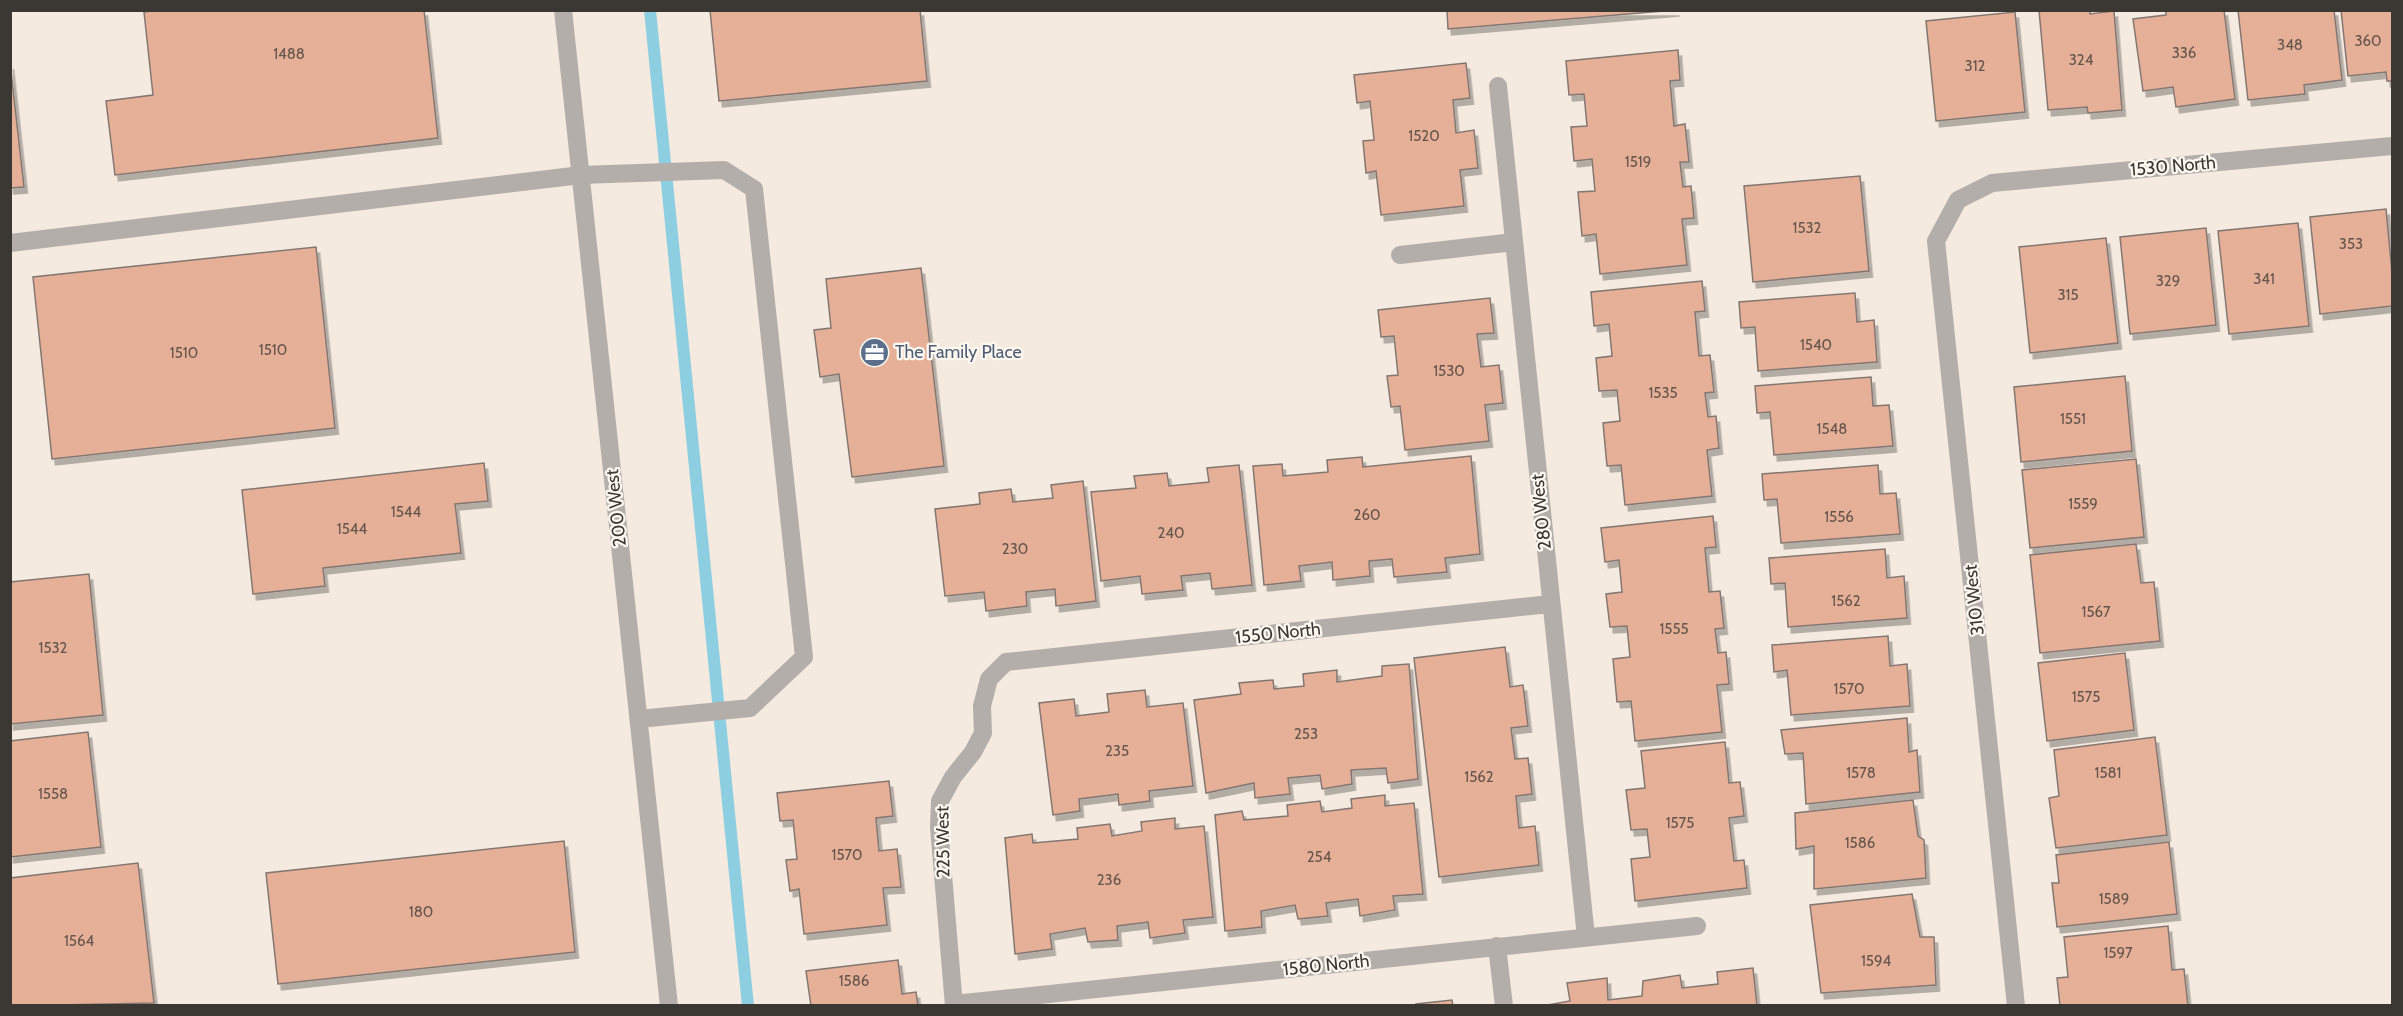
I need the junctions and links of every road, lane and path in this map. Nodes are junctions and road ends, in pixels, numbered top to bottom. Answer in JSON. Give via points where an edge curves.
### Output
{"nodes":[{"id":1,"x":563,"y":10,"type":"edge"},
{"id":2,"x":1498,"y":86,"type":"dead end"},
{"id":3,"x":2392,"y":146,"type":"edge"},
{"id":4,"x":581,"y":175,"type":"junction"},
{"id":5,"x":1958,"y":200,"type":"joint"},
{"id":6,"x":1514,"y":242,"type":"junction"},
{"id":7,"x":10,"y":243,"type":"edge"},
{"id":8,"x":1400,"y":255,"type":"dead end"},
{"id":9,"x":1550,"y":604,"type":"junction"},
{"id":10,"x":1006,"y":662,"type":"joint"},
{"id":11,"x":639,"y":720,"type":"junction"},
{"id":12,"x":1697,"y":926,"type":"dead end"},
{"id":13,"x":1586,"y":938,"type":"junction"},
{"id":14,"x":1497,"y":946,"type":"junction"},
{"id":15,"x":669,"y":1005,"type":"edge"},
{"id":16,"x":954,"y":1005,"type":"edge"},
{"id":17,"x":1504,"y":1005,"type":"edge"},
{"id":18,"x":2016,"y":1005,"type":"edge"}],
"edges":[{"from":1,"to":4,"type":"street","name":"200 West"},
{"from":2,"to":6,"type":"street","name":"280 West"},
{"from":3,"to":5,"type":"street","name":"1530 North","via":[[1992,183]]},
{"from":4,"to":7,"type":"street"},
{"from":4,"to":11,"type":"street","name":"200 West"},
{"from":4,"to":11,"type":"street","via":[[724,170],[754,189],[804,657],[750,708]]},
{"from":5,"to":18,"type":"street","name":"310 West","via":[[1936,241]]},
{"from":6,"to":8,"type":"street"},
{"from":6,"to":9,"type":"street","name":"280 West"},
{"from":9,"to":10,"type":"street","name":"1550 North"},
{"from":9,"to":13,"type":"street","name":"280 West"},
{"from":10,"to":16,"type":"street","name":"225 West","via":[[988,679],[982,706],[983,733],[974,752],[953,777],[940,801]]},
{"from":11,"to":15,"type":"street","name":"200 West"},
{"from":12,"to":13,"type":"street","name":"1580 North"},
{"from":13,"to":14,"type":"street","name":"1580 North"},
{"from":14,"to":16,"type":"street","name":"1580 North"},
{"from":14,"to":17,"type":"street"}]}
